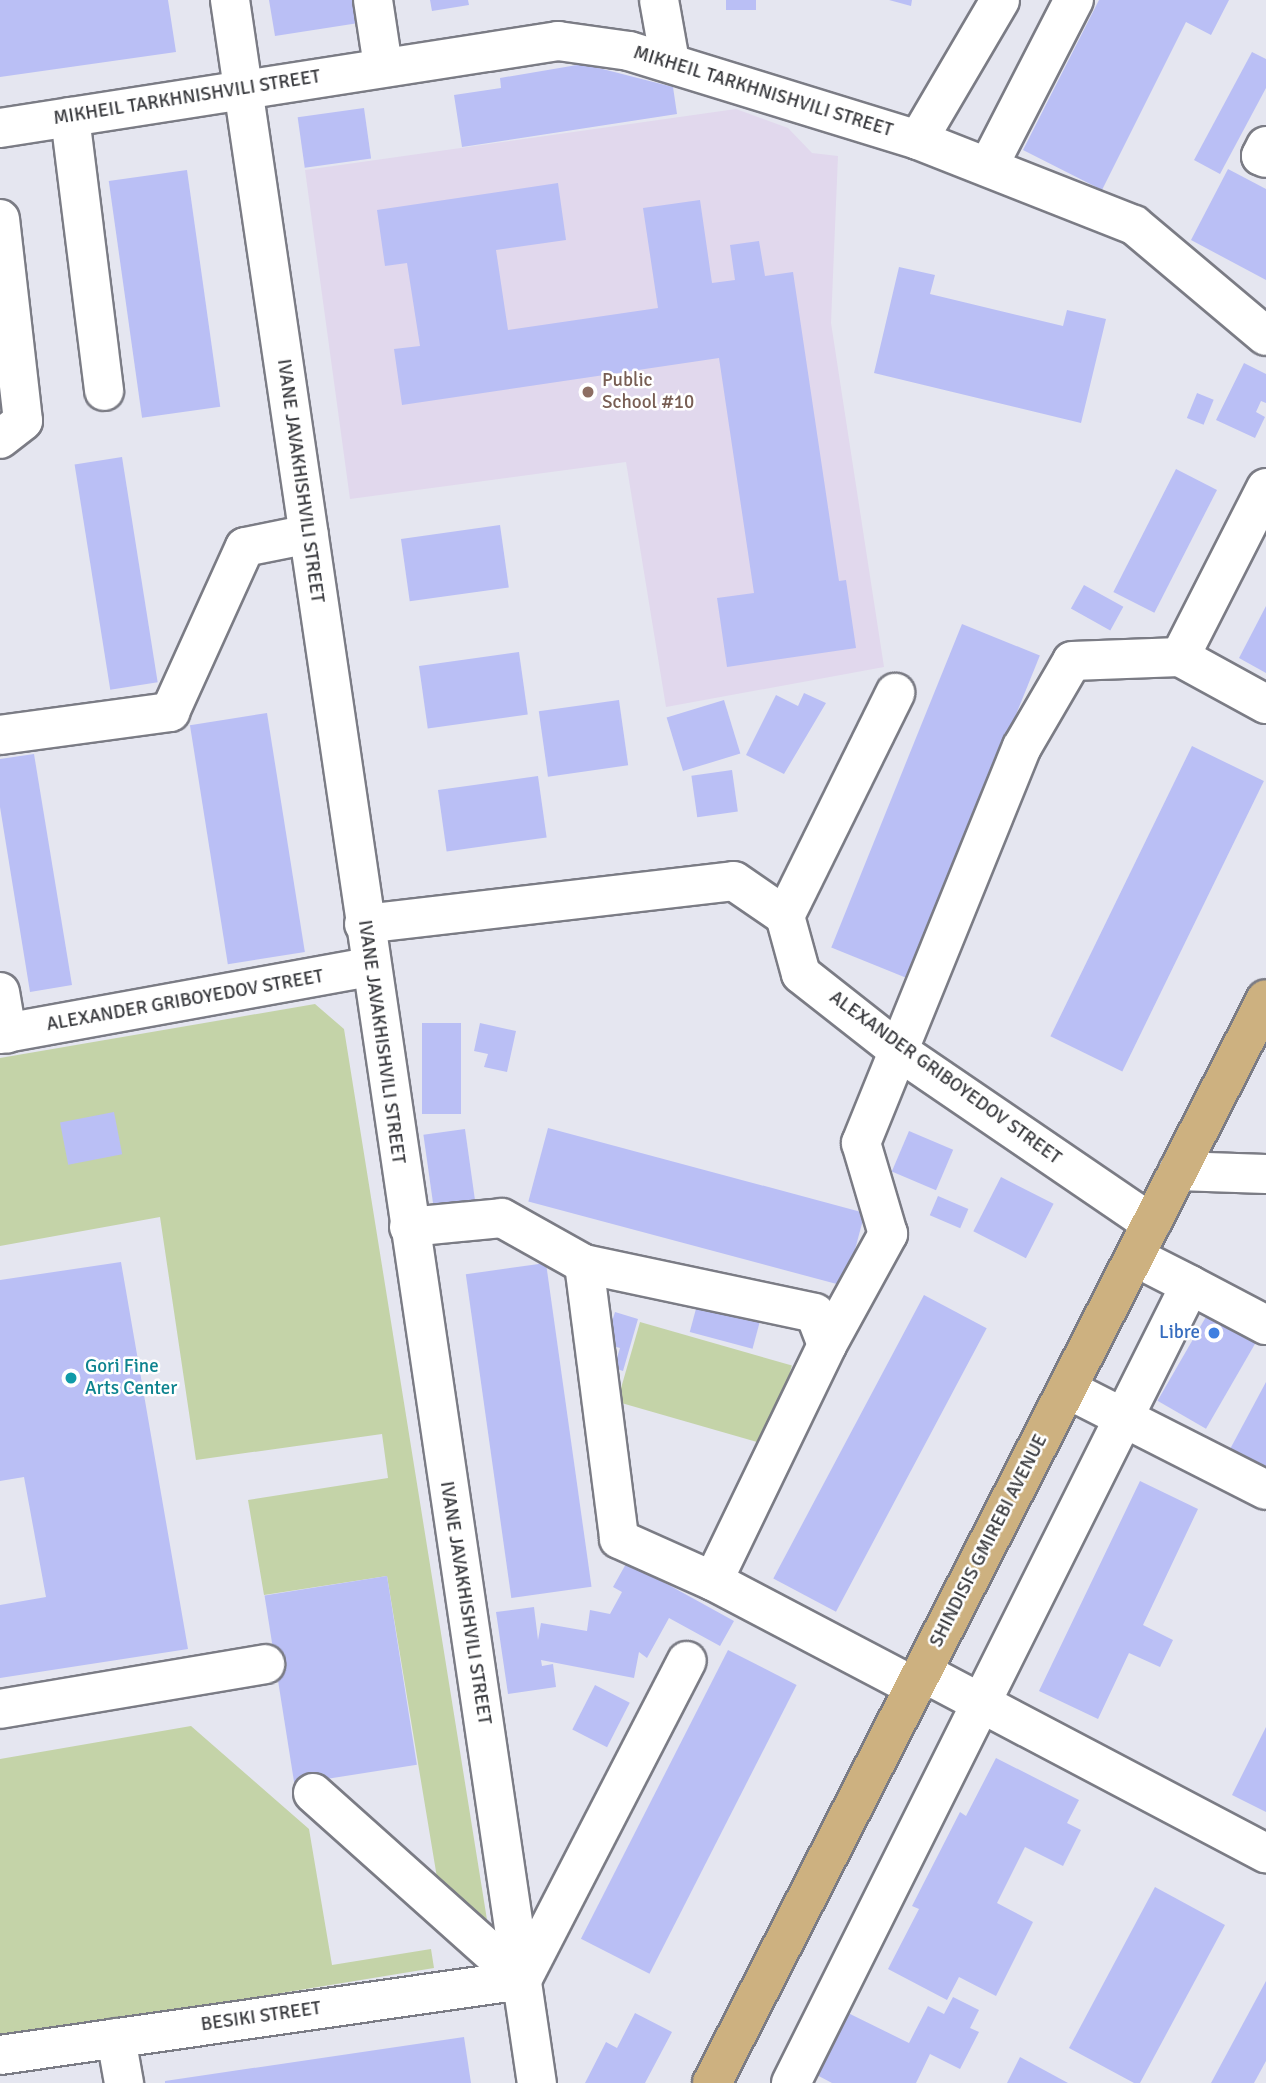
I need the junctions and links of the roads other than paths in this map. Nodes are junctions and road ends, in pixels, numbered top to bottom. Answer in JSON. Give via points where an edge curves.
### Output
{"nodes":[{"id":1,"x":230,"y":0,"type":"edge"},
{"id":2,"x":373,"y":0,"type":"edge"},
{"id":3,"x":659,"y":0,"type":"edge"},
{"id":4,"x":1000,"y":0,"type":"edge"},
{"id":5,"x":1074,"y":0,"type":"edge"},
{"id":6,"x":670,"y":62,"type":"junction"},
{"id":7,"x":383,"y":66,"type":"junction"},
{"id":8,"x":241,"y":91,"type":"junction"},
{"id":9,"x":70,"y":117,"type":"junction"},
{"id":10,"x":0,"y":128,"type":"edge"},
{"id":11,"x":918,"y":140,"type":"junction"},
{"id":12,"x":1266,"y":146,"type":"edge"},
{"id":13,"x":1266,"y":158,"type":"edge"},
{"id":14,"x":988,"y":167,"type":"junction"},
{"id":15,"x":0,"y":219,"type":"edge"},
{"id":16,"x":1266,"y":337,"type":"edge"},
{"id":17,"x":104,"y":391,"type":"dead end"},
{"id":18,"x":0,"y":439,"type":"edge"},
{"id":19,"x":1266,"y":488,"type":"edge"},
{"id":20,"x":309,"y":534,"type":"junction"},
{"id":21,"x":1180,"y":657,"type":"junction"},
{"id":22,"x":895,"y":693,"type":"dead end"},
{"id":23,"x":1266,"y":704,"type":"edge"},
{"id":24,"x":0,"y":734,"type":"edge"},
{"id":25,"x":785,"y":916,"type":"junction"},
{"id":26,"x":364,"y":923,"type":"junction"},
{"id":27,"x":369,"y":967,"type":"junction"},
{"id":28,"x":0,"y":992,"type":"edge"},
{"id":29,"x":1266,"y":999,"type":"edge"},
{"id":30,"x":4,"y":1034,"type":"edge"},
{"id":31,"x":900,"y":1052,"type":"junction"},
{"id":32,"x":1178,"y":1171,"type":"junction"},
{"id":33,"x":1266,"y":1174,"type":"edge"},
{"id":34,"x":1151,"y":1223,"type":"junction"},
{"id":35,"x":409,"y":1227,"type":"junction"},
{"id":36,"x":1135,"y":1257,"type":"junction"},
{"id":37,"x":584,"y":1264,"type":"junction"},
{"id":38,"x":1190,"y":1285,"type":"junction"},
{"id":39,"x":1266,"y":1325,"type":"edge"},
{"id":40,"x":827,"y":1345,"type":"junction"},
{"id":41,"x":1067,"y":1389,"type":"junction"},
{"id":42,"x":1124,"y":1418,"type":"junction"},
{"id":43,"x":1266,"y":1490,"type":"edge"},
{"id":44,"x":713,"y":1581,"type":"junction"},
{"id":45,"x":687,"y":1661,"type":"dead end"},
{"id":46,"x":265,"y":1664,"type":"dead end"},
{"id":47,"x":918,"y":1679,"type":"junction"},
{"id":48,"x":981,"y":1703,"type":"junction"},
{"id":49,"x":0,"y":1709,"type":"edge"},
{"id":50,"x":313,"y":1793,"type":"dead end"},
{"id":51,"x":1266,"y":1853,"type":"edge"},
{"id":52,"x":522,"y":1980,"type":"junction"},
{"id":53,"x":116,"y":2038,"type":"junction"},
{"id":54,"x":0,"y":2054,"type":"edge"},
{"id":55,"x":717,"y":2081,"type":"edge"},
{"id":56,"x":124,"y":2083,"type":"edge"},
{"id":57,"x":537,"y":2083,"type":"edge"},
{"id":58,"x":791,"y":2083,"type":"edge"}],
"edges":[{"from":1,"to":8,"type":"street","name":"IVANE JAVAKHISHVILI STREET"},
{"from":2,"to":7,"type":"street"},
{"from":3,"to":6,"type":"street"},
{"from":4,"to":11,"type":"street"},
{"from":5,"to":14,"type":"street"},
{"from":6,"to":7,"type":"street","name":"MIKHEIL TARKHNISHVILI STREET","via":[[558,41]]},
{"from":6,"to":11,"type":"street","name":"MIKHEIL TARKHNISHVILI STREET"},
{"from":7,"to":8,"type":"street","name":"MIKHEIL TARKHNISHVILI STREET"},
{"from":8,"to":9,"type":"street","name":"MIKHEIL TARKHNISHVILI STREET"},
{"from":8,"to":20,"type":"street","name":"IVANE JAVAKHISHVILI STREET"},
{"from":9,"to":10,"type":"street","name":"MIKHEIL TARKHNISHVILI STREET"},
{"from":9,"to":17,"type":"street"},
{"from":11,"to":14,"type":"street","name":"MIKHEIL TARKHNISHVILI STREET"},
{"from":12,"to":13,"type":"street","via":[[1261,156]]},
{"from":14,"to":16,"type":"street","name":"MIKHEIL TARKHNISHVILI STREET","via":[[1134,225]]},
{"from":15,"to":18,"type":"street","via":[[23,421]]},
{"from":19,"to":21,"type":"street"},
{"from":20,"to":24,"type":"street","via":[[246,547],[170,712]]},
{"from":20,"to":26,"type":"street","name":"IVANE JAVAKHISHVILI STREET"},
{"from":21,"to":23,"type":"street"},
{"from":21,"to":31,"type":"street","via":[[1073,661],[1022,747]]},
{"from":22,"to":25,"type":"street"},
{"from":25,"to":26,"type":"street","via":[[734,881]]},
{"from":25,"to":31,"type":"street","name":"ALEXANDER GRIBOYEDOV STREET","via":[[801,974]]},
{"from":26,"to":27,"type":"street","name":"IVANE JAVAKHISHVILI STREET"},
{"from":27,"to":30,"type":"street","name":"ALEXANDER GRIBOYEDOV STREET"},
{"from":27,"to":35,"type":"street","name":"IVANE JAVAKHISHVILI STREET"},
{"from":28,"to":30,"type":"street"},
{"from":29,"to":32,"type":"main road","name":"SHINDISIS GMIREBI AVENUE"},
{"from":31,"to":34,"type":"street","name":"ALEXANDER GRIBOYEDOV STREET"},
{"from":31,"to":40,"type":"street","via":[[861,1143],[888,1234]]},
{"from":32,"to":33,"type":"street"},
{"from":32,"to":34,"type":"main road","name":"SHINDISIS GMIREBI AVENUE"},
{"from":34,"to":36,"type":"main road","name":"SHINDISIS GMIREBI AVENUE"},
{"from":35,"to":37,"type":"street","via":[[502,1218]]},
{"from":35,"to":52,"type":"street","name":"IVANE JAVAKHISHVILI STREET"},
{"from":36,"to":38,"type":"street"},
{"from":36,"to":41,"type":"main road","name":"SHINDISIS GMIREBI AVENUE"},
{"from":37,"to":40,"type":"street","via":[[815,1313]]},
{"from":37,"to":44,"type":"street","via":[[619,1539]]},
{"from":38,"to":39,"type":"street"},
{"from":38,"to":42,"type":"street"},
{"from":40,"to":44,"type":"street"},
{"from":41,"to":42,"type":"street"},
{"from":41,"to":47,"type":"main road","name":"SHINDISIS GMIREBI AVENUE"},
{"from":42,"to":43,"type":"street"},
{"from":42,"to":48,"type":"street"},
{"from":44,"to":47,"type":"street"},
{"from":45,"to":52,"type":"street"},
{"from":46,"to":49,"type":"street"},
{"from":47,"to":48,"type":"street"},
{"from":47,"to":55,"type":"main road","name":"SHINDISIS GMIREBI AVENUE"},
{"from":48,"to":51,"type":"street"},
{"from":48,"to":58,"type":"street"},
{"from":50,"to":52,"type":"street"},
{"from":52,"to":53,"type":"street","name":"BESIKI STREET"},
{"from":52,"to":57,"type":"street","name":"IVANE JAVAKHISHVILI STREET"},
{"from":53,"to":54,"type":"street","name":"BESIKI STREET"},
{"from":53,"to":56,"type":"street"}]}
